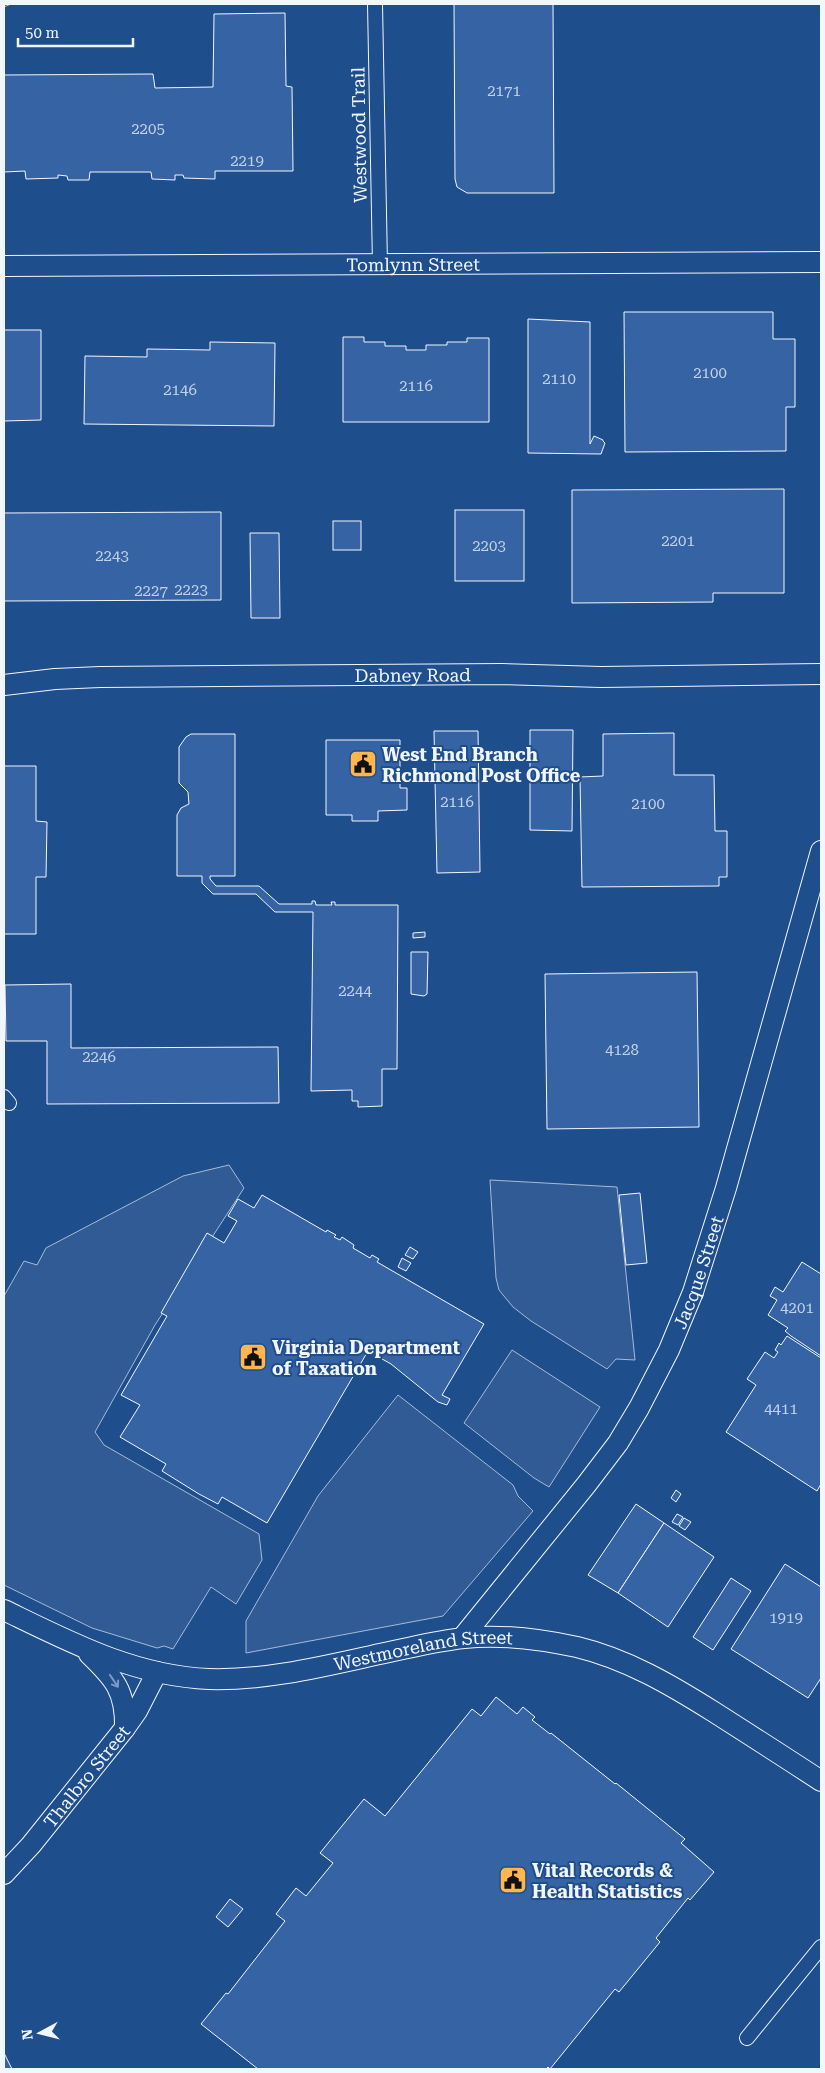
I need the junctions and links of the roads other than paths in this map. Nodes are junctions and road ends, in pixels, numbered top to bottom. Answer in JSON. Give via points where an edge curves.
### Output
{"nodes":[{"id":1,"x":375,"y":4,"type":"edge"},
{"id":2,"x":821,"y":262,"type":"edge"},
{"id":3,"x":380,"y":265,"type":"junction"},
{"id":4,"x":4,"y":266,"type":"edge"},
{"id":5,"x":821,"y":674,"type":"edge"},
{"id":6,"x":4,"y":685,"type":"edge"},
{"id":7,"x":821,"y":851,"type":"edge"},
{"id":8,"x":4,"y":1610,"type":"edge"},
{"id":9,"x":462,"y":1638,"type":"junction"},
{"id":10,"x":80,"y":1646,"type":"junction"},
{"id":11,"x":157,"y":1672,"type":"junction"},
{"id":12,"x":125,"y":1728,"type":"junction"},
{"id":13,"x":821,"y":1781,"type":"edge"},
{"id":14,"x":4,"y":1874,"type":"edge"},
{"id":15,"x":821,"y":1947,"type":"edge"},
{"id":16,"x":747,"y":2038,"type":"dead end"}],
"edges":[{"from":1,"to":3,"type":"street","name":"Westwood Trail"},
{"from":2,"to":3,"type":"street","name":"Tomlynn Street"},
{"from":3,"to":4,"type":"street","name":"Tomlynn Street"},
{"from":5,"to":6,"type":"street","name":"Dabney Road","via":[[602,678],[502,674],[100,677]]},
{"from":7,"to":9,"type":"street","name":"Jacque Street","via":[[724,1195],[694,1292],[669,1350],[618,1443]]},
{"from":8,"to":10,"type":"street","name":"Westmoreland Street"},
{"from":9,"to":11,"type":"street","name":"Westmoreland Street","via":[[246,1678],[206,1679]]},
{"from":9,"to":13,"type":"street","name":"Westmoreland Street","via":[[499,1637],[554,1643],[621,1662],[684,1694]]},
{"from":10,"to":11,"type":"street","name":"Westmoreland Street","via":[[120,1663]]},
{"from":10,"to":12,"type":"street","one_way":true,"via":[[115,1680],[125,1708]]},
{"from":11,"to":12,"type":"street","name":"Thalbro Street"},
{"from":12,"to":14,"type":"street","name":"Thalbro Street"},
{"from":15,"to":16,"type":"street"}]}
